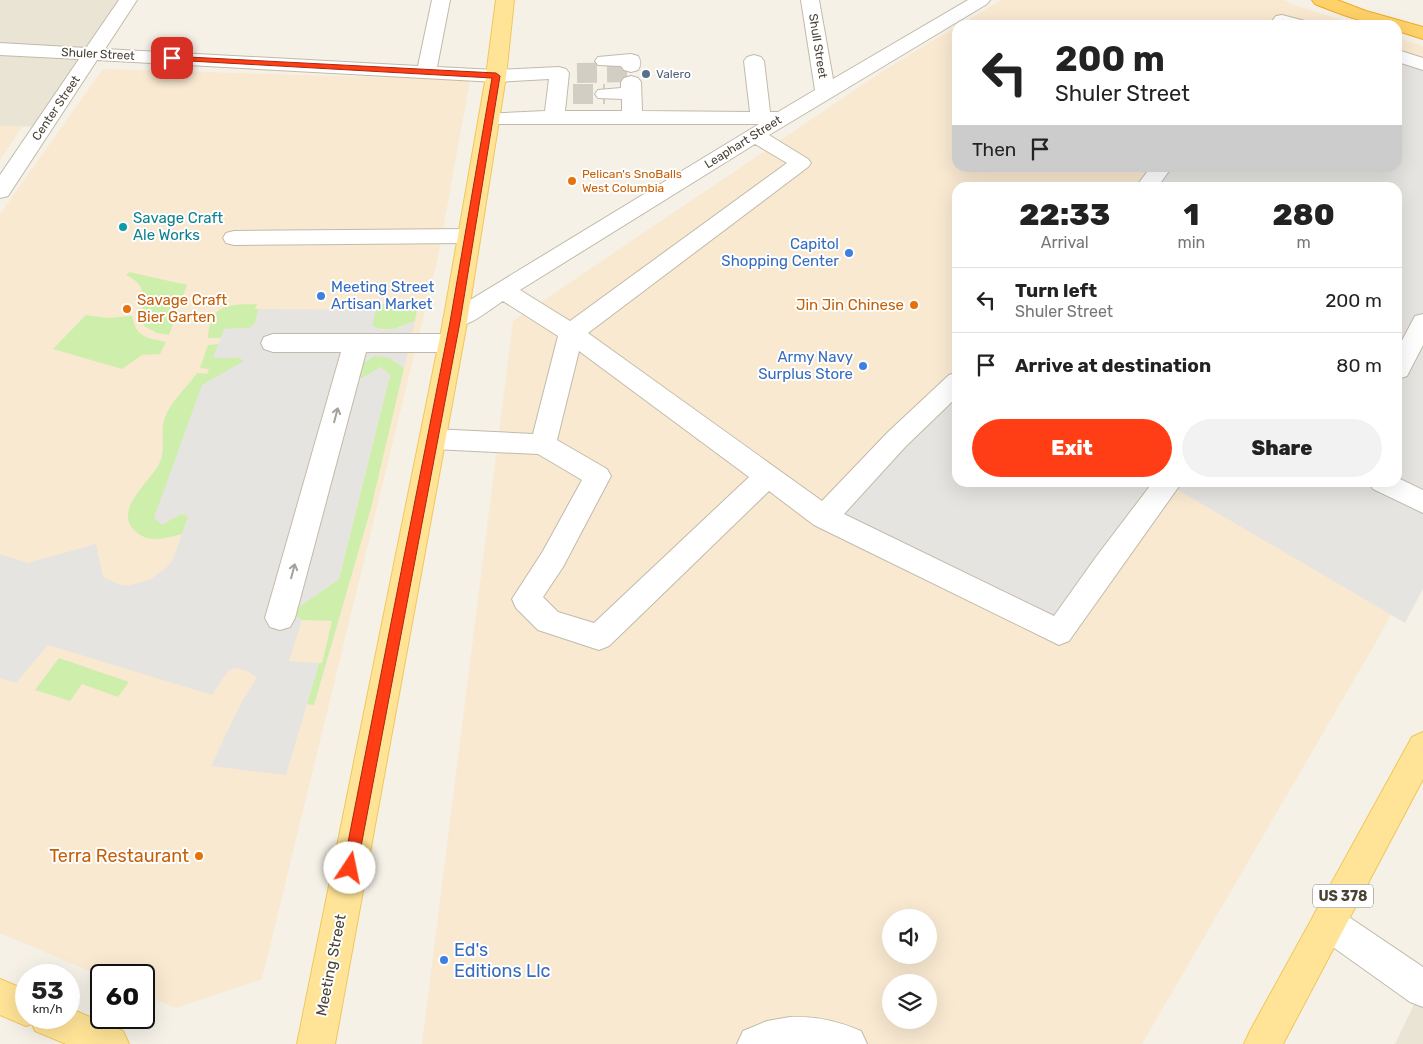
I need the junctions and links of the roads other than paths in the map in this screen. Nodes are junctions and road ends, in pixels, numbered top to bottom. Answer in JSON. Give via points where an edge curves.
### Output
{"nodes":[{"id":1,"x":128,"y":0,"type":"edge"},
{"id":2,"x":441,"y":0,"type":"edge"},
{"id":3,"x":505,"y":0,"type":"edge"},
{"id":4,"x":810,"y":0,"type":"edge"},
{"id":5,"x":981,"y":0,"type":"edge"},
{"id":6,"x":1321,"y":0,"type":"edge"},
{"id":7,"x":1379,"y":20,"type":"edge"},
{"id":8,"x":1402,"y":25,"type":"edge"},
{"id":9,"x":1402,"y":26,"type":"edge"},
{"id":10,"x":1423,"y":28,"type":"edge"},
{"id":11,"x":1423,"y":33,"type":"edge"},
{"id":12,"x":0,"y":49,"type":"edge"},
{"id":13,"x":94,"y":54,"type":"junction"},
{"id":14,"x":1402,"y":57,"type":"edge"},
{"id":15,"x":754,"y":61,"type":"dead end"},
{"id":16,"x":605,"y":62,"type":"tunnel mouth"},
{"id":17,"x":1423,"y":64,"type":"edge"},
{"id":18,"x":426,"y":72,"type":"junction"},
{"id":19,"x":496,"y":76,"type":"junction"},
{"id":20,"x":631,"y":80,"type":"junction"},
{"id":21,"x":825,"y":92,"type":"junction"},
{"id":22,"x":605,"y":94,"type":"tunnel mouth"},
{"id":23,"x":554,"y":117,"type":"junction"},
{"id":24,"x":632,"y":117,"type":"junction"},
{"id":25,"x":489,"y":118,"type":"junction"},
{"id":26,"x":758,"y":126,"type":"junction"},
{"id":27,"x":1159,"y":172,"type":"edge"},
{"id":28,"x":1150,"y":182,"type":"edge"},
{"id":29,"x":0,"y":191,"type":"edge"},
{"id":30,"x":469,"y":236,"type":"junction"},
{"id":31,"x":234,"y":238,"type":"dead end"},
{"id":32,"x":503,"y":290,"type":"junction"},
{"id":33,"x":1423,"y":322,"type":"edge"},
{"id":34,"x":453,"y":331,"type":"junction"},
{"id":35,"x":571,"y":333,"type":"junction"},
{"id":36,"x":356,"y":342,"type":"junction"},
{"id":37,"x":273,"y":343,"type":"dead end"},
{"id":38,"x":1402,"y":362,"type":"edge"},
{"id":39,"x":952,"y":387,"type":"edge"},
{"id":40,"x":433,"y":439,"type":"junction"},
{"id":41,"x":543,"y":444,"type":"junction"},
{"id":42,"x":767,"y":476,"type":"junction"},
{"id":43,"x":1165,"y":487,"type":"edge"},
{"id":44,"x":1392,"y":487,"type":"edge"},
{"id":45,"x":1423,"y":502,"type":"edge"},
{"id":46,"x":824,"y":517,"type":"junction"},
{"id":47,"x":280,"y":618,"type":"dead end"},
{"id":48,"x":1423,"y":747,"type":"edge"},
{"id":49,"x":1328,"y":923,"type":"junction"},
{"id":50,"x":1423,"y":989,"type":"edge"},
{"id":51,"x":0,"y":997,"type":"edge"},
{"id":52,"x":15,"y":1003,"type":"edge"},
{"id":53,"x":74,"y":1029,"type":"edge"},
{"id":54,"x":110,"y":1044,"type":"edge"},
{"id":55,"x":316,"y":1044,"type":"edge"},
{"id":56,"x":756,"y":1044,"type":"edge"},
{"id":57,"x":848,"y":1044,"type":"edge"},
{"id":58,"x":1262,"y":1044,"type":"edge"}],
"edges":[{"from":1,"to":13,"type":"street","name":"Center Street"},
{"from":2,"to":18,"type":"street"},
{"from":3,"to":19,"type":"main road","name":"Meeting Street"},
{"from":4,"to":21,"type":"street","name":"Shull Street"},
{"from":5,"to":21,"type":"street","name":"Leaphart Street"},
{"from":6,"to":7,"type":"highway"},
{"from":8,"to":10,"type":"highway"},
{"from":9,"to":11,"type":"highway"},
{"from":12,"to":13,"type":"street","name":"Shuler Street"},
{"from":13,"to":18,"type":"street","name":"Shuler Street"},
{"from":13,"to":29,"type":"street","name":"Center Street"},
{"from":14,"to":17,"type":"street"},
{"from":15,"to":26,"type":"street"},
{"from":16,"to":20,"type":"street","via":[[631,60]]},
{"from":18,"to":19,"type":"street","name":"Shuler Street"},
{"from":19,"to":23,"type":"street","name":"Shuler Street","via":[[570,69],[565,95]]},
{"from":19,"to":25,"type":"main road","name":"Meeting Street"},
{"from":20,"to":22,"type":"street"},
{"from":20,"to":24,"type":"street"},
{"from":21,"to":26,"type":"street","name":"Leaphart Street","via":[[782,118]]},
{"from":23,"to":24,"type":"street"},
{"from":23,"to":25,"type":"street"},
{"from":24,"to":26,"type":"street"},
{"from":25,"to":30,"type":"main road","name":"Meeting Street"},
{"from":26,"to":32,"type":"street","name":"Leaphart Street"},
{"from":26,"to":35,"type":"street","via":[[801,162]]},
{"from":27,"to":28,"type":"street"},
{"from":30,"to":31,"type":"street"},
{"from":30,"to":34,"type":"main road","name":"Meeting Street"},
{"from":32,"to":34,"type":"street","name":"Leaphart Street"},
{"from":32,"to":35,"type":"street"},
{"from":33,"to":38,"type":"street"},
{"from":34,"to":36,"type":"street"},
{"from":34,"to":40,"type":"main road","name":"Meeting Street"},
{"from":35,"to":41,"type":"street"},
{"from":35,"to":42,"type":"street"},
{"from":36,"to":37,"type":"street"},
{"from":47,"to":36,"type":"street","one_way":true},
{"from":39,"to":46,"type":"street","via":[[897,439]]},
{"from":40,"to":41,"type":"street"},
{"from":40,"to":55,"type":"main road","name":"Meeting Street"},
{"from":41,"to":42,"type":"street","via":[[598,476],[553,559],[526,600],[548,621],[599,637]]},
{"from":42,"to":46,"type":"street"},
{"from":43,"to":46,"type":"street","via":[[1059,632]]},
{"from":44,"to":45,"type":"street"},
{"from":48,"to":49,"type":"main road","number":"US 378"},
{"from":49,"to":50,"type":"street"},
{"from":49,"to":58,"type":"main road","number":"US 378"},
{"from":51,"to":52,"type":"main road"},
{"from":53,"to":54,"type":"main road"},
{"from":56,"to":57,"type":"street","via":[[798,1034],[826,1037]]}]}
